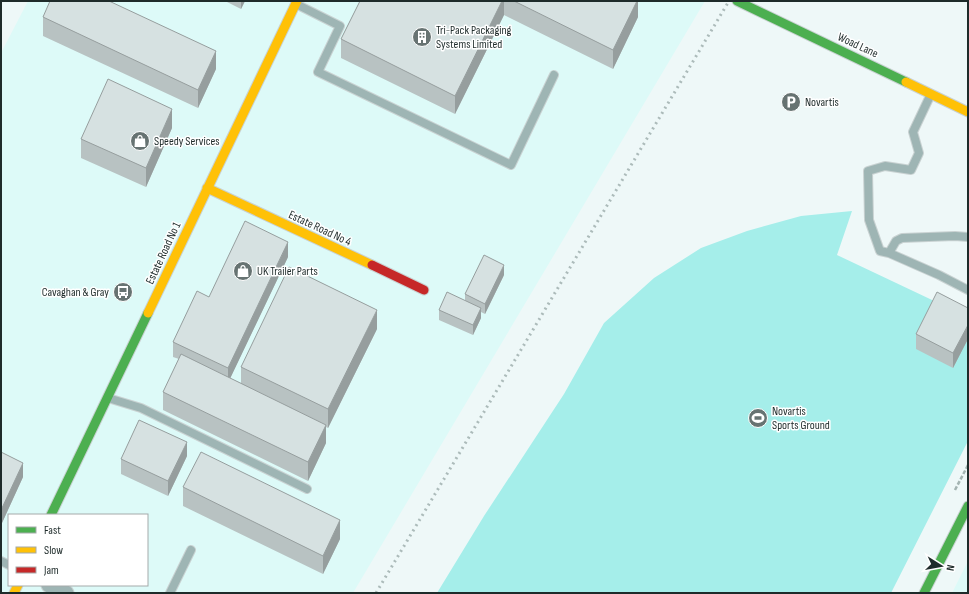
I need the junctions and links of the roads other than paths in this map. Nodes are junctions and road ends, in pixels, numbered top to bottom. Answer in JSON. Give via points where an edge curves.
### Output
{"nodes":[{"id":1,"x":737,"y":1,"type":"edge"},
{"id":2,"x":296,"y":3,"type":"edge"},
{"id":3,"x":554,"y":75,"type":"dead end"},
{"id":4,"x":931,"y":94,"type":"junction"},
{"id":5,"x":968,"y":112,"type":"edge"},
{"id":6,"x":207,"y":188,"type":"junction"},
{"id":7,"x":968,"y":238,"type":"edge"},
{"id":8,"x":889,"y":253,"type":"junction"},
{"id":9,"x":424,"y":290,"type":"dead end"},
{"id":10,"x":968,"y":290,"type":"edge"},
{"id":11,"x":107,"y":397,"type":"junction"},
{"id":12,"x":307,"y":489,"type":"dead end"},
{"id":13,"x":968,"y":506,"type":"edge"},
{"id":14,"x":51,"y":514,"type":"edge"},
{"id":15,"x":191,"y":550,"type":"dead end"},
{"id":16,"x":52,"y":586,"type":"edge"},
{"id":17,"x":66,"y":593,"type":"edge"},
{"id":18,"x":170,"y":593,"type":"edge"},
{"id":19,"x":924,"y":593,"type":"edge"}],
"edges":[{"from":1,"to":4,"type":"street","name":"Woad Lane"},
{"from":2,"to":3,"type":"lane","via":[[340,26],[318,72],[511,164]]},
{"from":2,"to":6,"type":"street","name":"Estate Road No 1"},
{"from":4,"to":5,"type":"street","name":"Woad Lane"},
{"from":4,"to":8,"type":"lane","via":[[914,132],[919,153],[911,170],[885,166],[868,171],[869,220],[880,250]]},
{"from":6,"to":9,"type":"street","name":"Estate Road No 4"},
{"from":6,"to":11,"type":"street","name":"Estate Road No 1"},
{"from":7,"to":8,"type":"lane","via":[[902,238],[896,241]]},
{"from":8,"to":10,"type":"lane"},
{"from":11,"to":12,"type":"lane","via":[[141,408]]},
{"from":11,"to":14,"type":"street","name":"Estate Road No 1"},
{"from":13,"to":19,"type":"street"},
{"from":15,"to":18,"type":"lane"},
{"from":16,"to":17,"type":"street"}]}
